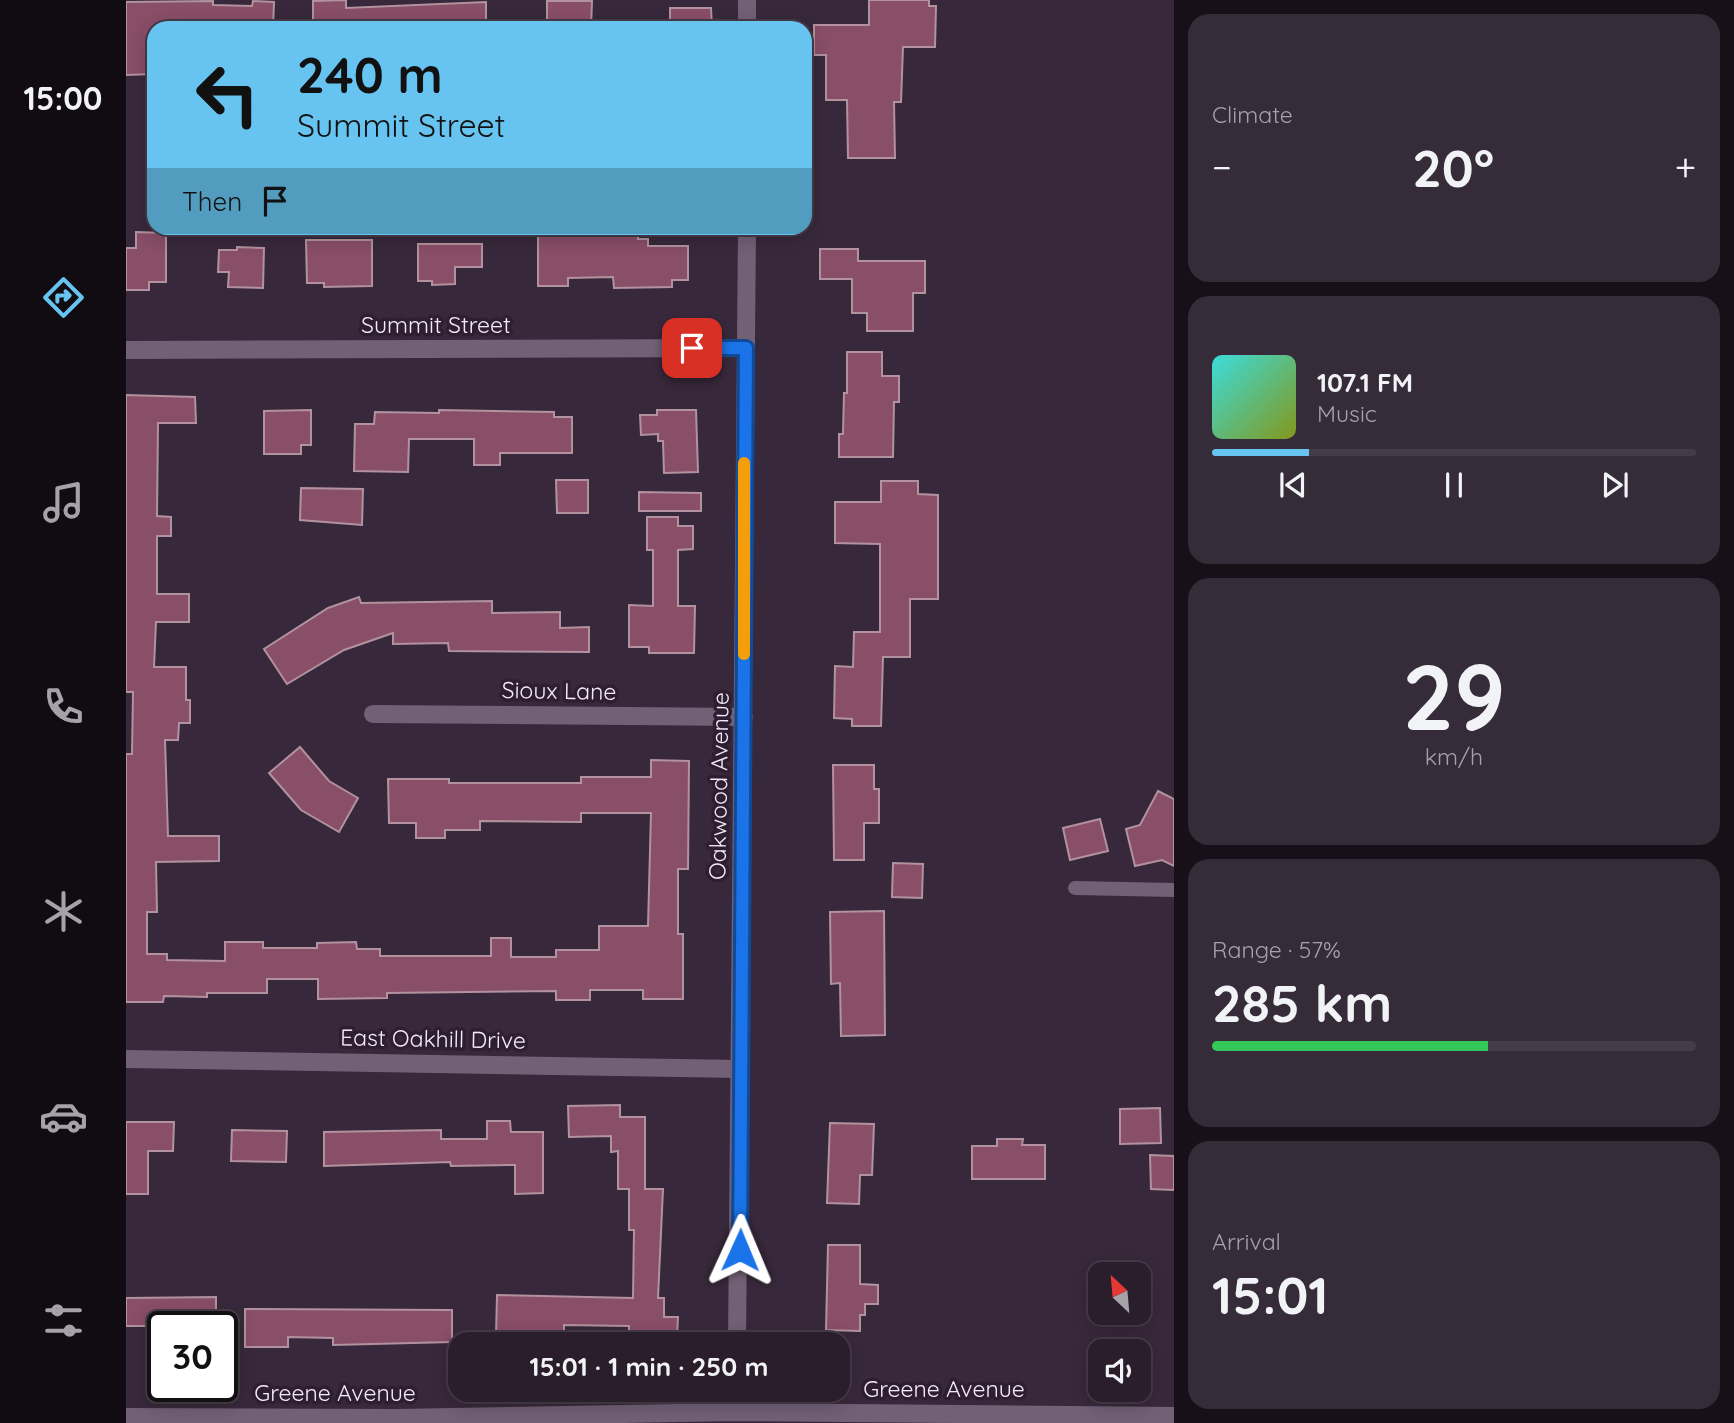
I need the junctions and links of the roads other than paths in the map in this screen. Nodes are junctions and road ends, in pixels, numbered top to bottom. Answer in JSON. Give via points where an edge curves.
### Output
{"nodes":[{"id":1,"x":747,"y":0,"type":"edge"},
{"id":2,"x":747,"y":21,"type":"edge"},
{"id":3,"x":747,"y":235,"type":"edge"},
{"id":4,"x":746,"y":348,"type":"junction"},
{"id":5,"x":126,"y":350,"type":"edge"},
{"id":6,"x":373,"y":714,"type":"dead end"},
{"id":7,"x":744,"y":718,"type":"junction"},
{"id":8,"x":1075,"y":888,"type":"dead end"},
{"id":9,"x":1174,"y":890,"type":"edge"},
{"id":10,"x":126,"y":1059,"type":"edge"},
{"id":11,"x":740,"y":1069,"type":"junction"},
{"id":12,"x":737,"y":1332,"type":"edge"},
{"id":13,"x":736,"y":1402,"type":"edge"},
{"id":14,"x":736,"y":1412,"type":"junction"},
{"id":15,"x":1174,"y":1416,"type":"edge"},
{"id":16,"x":126,"y":1417,"type":"edge"},
{"id":17,"x":397,"y":1421,"type":"edge"}],
"edges":[{"from":1,"to":2,"type":"street"},
{"from":3,"to":4,"type":"street","name":"Oakwood Avenue"},
{"from":4,"to":5,"type":"street","name":"Summit Street"},
{"from":4,"to":7,"type":"street","name":"Oakwood Avenue"},
{"from":6,"to":7,"type":"street","name":"Sioux Lane"},
{"from":7,"to":11,"type":"street","name":"Oakwood Avenue"},
{"from":8,"to":9,"type":"lane"},
{"from":10,"to":11,"type":"street","name":"East Oakhill Drive"},
{"from":11,"to":12,"type":"street","name":"Oakwood Avenue"},
{"from":13,"to":14,"type":"street"},
{"from":14,"to":15,"type":"street","name":"Greene Avenue"},
{"from":14,"to":17,"type":"street","name":"Greene Avenue"},
{"from":16,"to":17,"type":"street","name":"Greene Avenue"}]}
